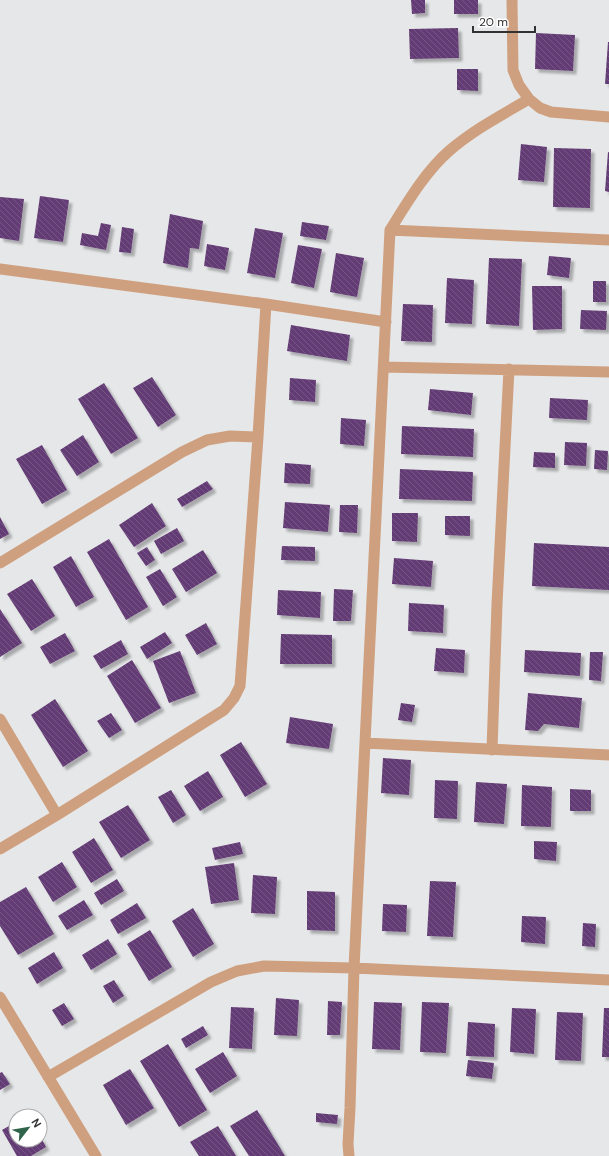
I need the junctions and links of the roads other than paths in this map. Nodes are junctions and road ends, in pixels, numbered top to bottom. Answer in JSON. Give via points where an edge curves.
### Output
{"nodes":[{"id":1,"x":512,"y":0,"type":"edge"},
{"id":2,"x":529,"y":99,"type":"junction"},
{"id":3,"x":609,"y":117,"type":"edge"},
{"id":4,"x":390,"y":230,"type":"junction"},
{"id":5,"x":609,"y":240,"type":"edge"},
{"id":6,"x":0,"y":269,"type":"edge"},
{"id":7,"x":266,"y":304,"type":"junction"},
{"id":8,"x":386,"y":322,"type":"junction"},
{"id":9,"x":384,"y":367,"type":"junction"},
{"id":10,"x":509,"y":369,"type":"junction"},
{"id":11,"x":609,"y":372,"type":"edge"},
{"id":12,"x":258,"y":437,"type":"junction"},
{"id":13,"x":0,"y":563,"type":"edge"},
{"id":14,"x":0,"y":720,"type":"edge"},
{"id":15,"x":365,"y":743,"type":"junction"},
{"id":16,"x":492,"y":750,"type":"junction"},
{"id":17,"x":609,"y":755,"type":"edge"},
{"id":18,"x":57,"y":815,"type":"junction"},
{"id":19,"x":0,"y":849,"type":"edge"},
{"id":20,"x":354,"y":968,"type":"junction"},
{"id":21,"x":609,"y":980,"type":"edge"},
{"id":22,"x":0,"y":997,"type":"edge"},
{"id":23,"x":48,"y":1077,"type":"junction"},
{"id":24,"x":96,"y":1156,"type":"edge"},
{"id":25,"x":349,"y":1156,"type":"edge"}],
"edges":[{"from":1,"to":2,"type":"street","via":[[513,70]]},
{"from":2,"to":3,"type":"street","via":[[540,108],[551,112]]},
{"from":2,"to":4,"type":"street","via":[[482,127],[449,151],[420,183]]},
{"from":4,"to":5,"type":"street"},
{"from":4,"to":8,"type":"street"},
{"from":6,"to":7,"type":"street"},
{"from":7,"to":8,"type":"street"},
{"from":7,"to":12,"type":"street"},
{"from":8,"to":9,"type":"street"},
{"from":9,"to":10,"type":"street"},
{"from":9,"to":15,"type":"street"},
{"from":10,"to":11,"type":"street"},
{"from":10,"to":16,"type":"street"},
{"from":12,"to":13,"type":"street","via":[[230,436],[207,440],[182,452]]},
{"from":12,"to":18,"type":"street","via":[[240,686],[234,698],[224,710]]},
{"from":14,"to":18,"type":"street"},
{"from":15,"to":16,"type":"street"},
{"from":15,"to":20,"type":"street"},
{"from":16,"to":17,"type":"street"},
{"from":18,"to":19,"type":"street"},
{"from":20,"to":21,"type":"street"},
{"from":20,"to":23,"type":"street","via":[[264,966],[237,970],[211,982]]},
{"from":20,"to":25,"type":"street"},
{"from":22,"to":23,"type":"street"},
{"from":23,"to":24,"type":"street"}]}
